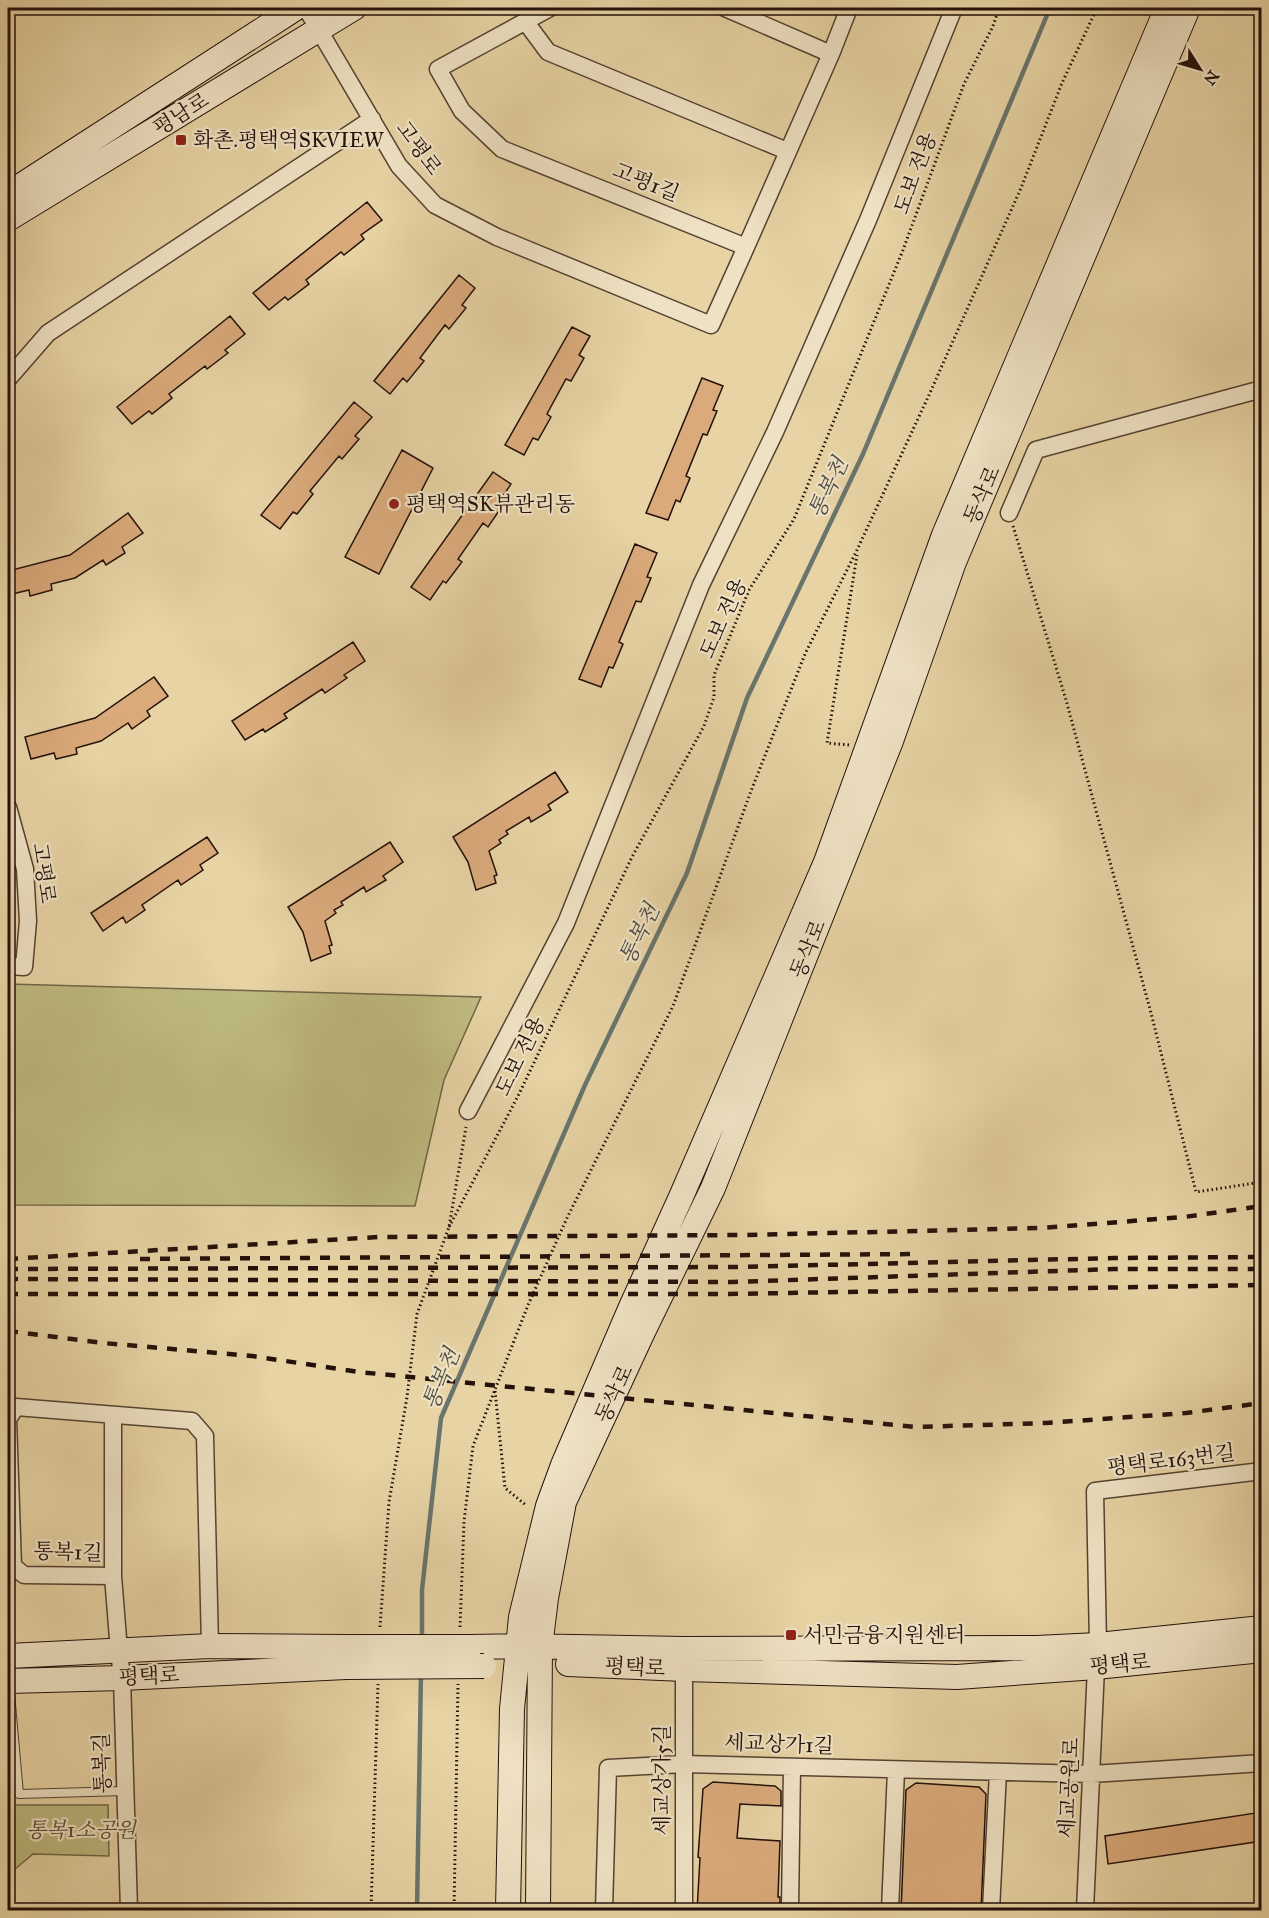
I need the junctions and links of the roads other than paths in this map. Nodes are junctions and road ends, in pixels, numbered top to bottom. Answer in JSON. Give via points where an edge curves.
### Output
{"nodes":[{"id":1,"x":296,"y":8,"type":"edge"},
{"id":2,"x":306,"y":8,"type":"edge"},
{"id":3,"x":354,"y":8,"type":"edge"},
{"id":4,"x":550,"y":8,"type":"edge"},
{"id":5,"x":725,"y":8,"type":"edge"},
{"id":6,"x":849,"y":8,"type":"edge"},
{"id":7,"x":954,"y":8,"type":"edge"},
{"id":8,"x":1167,"y":8,"type":"edge"},
{"id":9,"x":1188,"y":8,"type":"edge"},
{"id":10,"x":525,"y":21,"type":"junction"},
{"id":11,"x":318,"y":29,"type":"junction"},
{"id":12,"x":831,"y":54,"type":"junction"},
{"id":13,"x":372,"y":119,"type":"junction"},
{"id":14,"x":787,"y":151,"type":"junction"},
{"id":15,"x":8,"y":194,"type":"edge"},
{"id":16,"x":8,"y":219,"type":"edge"},
{"id":17,"x":746,"y":247,"type":"junction"},
{"id":18,"x":8,"y":379,"type":"edge"},
{"id":19,"x":1262,"y":389,"type":"edge"},
{"id":20,"x":1009,"y":513,"type":"road end"},
{"id":21,"x":8,"y":807,"type":"edge"},
{"id":22,"x":8,"y":966,"type":"edge"},
{"id":23,"x":468,"y":1112,"type":"road end"},
{"id":24,"x":113,"y":1415,"type":"junction"},
{"id":25,"x":1262,"y":1471,"type":"edge"},
{"id":26,"x":113,"y":1576,"type":"junction"},
{"id":27,"x":1262,"y":1628,"type":"edge"},
{"id":28,"x":210,"y":1646,"type":"junction"},
{"id":29,"x":1262,"y":1650,"type":"edge"},
{"id":30,"x":118,"y":1651,"type":"junction"},
{"id":31,"x":529,"y":1655,"type":"junction"},
{"id":32,"x":8,"y":1656,"type":"edge"},
{"id":33,"x":1097,"y":1656,"type":"junction"},
{"id":34,"x":345,"y":1657,"type":"junction"},
{"id":35,"x":684,"y":1659,"type":"junction"},
{"id":36,"x":122,"y":1678,"type":"junction"},
{"id":37,"x":8,"y":1681,"type":"edge"},
{"id":38,"x":1262,"y":1763,"type":"edge"},
{"id":39,"x":684,"y":1764,"type":"junction"},
{"id":40,"x":792,"y":1767,"type":"junction"},
{"id":41,"x":896,"y":1770,"type":"junction"},
{"id":42,"x":998,"y":1772,"type":"junction"},
{"id":43,"x":1092,"y":1774,"type":"junction"},
{"id":44,"x":125,"y":1791,"type":"junction"},
{"id":45,"x":129,"y":1911,"type":"edge"},
{"id":46,"x":508,"y":1911,"type":"edge"},
{"id":47,"x":538,"y":1911,"type":"edge"},
{"id":48,"x":604,"y":1911,"type":"edge"},
{"id":49,"x":684,"y":1911,"type":"edge"},
{"id":50,"x":790,"y":1911,"type":"edge"},
{"id":51,"x":890,"y":1911,"type":"edge"},
{"id":52,"x":991,"y":1911,"type":"edge"},
{"id":53,"x":1085,"y":1911,"type":"edge"}],
"edges":[{"from":1,"to":15,"type":"street","name":"평남로"},
{"from":2,"to":11,"type":"street"},
{"from":3,"to":11,"type":"street","name":"평남로"},
{"from":4,"to":10,"type":"street","name":"고평1길"},
{"from":5,"to":12,"type":"street"},
{"from":6,"to":12,"type":"street"},
{"from":7,"to":23,"type":"street","via":[[868,220],[775,432],[701,585],[566,923]]},
{"from":8,"to":31,"type":"street","name":"동삭로","via":[[944,535],[826,862],[563,1465],[525,1596]]},
{"from":9,"to":31,"type":"street","name":"동삭로","via":[[954,562],[891,741],[713,1188],[564,1502],[546,1598]]},
{"from":10,"to":14,"type":"street","via":[[548,52]]},
{"from":10,"to":17,"type":"street","name":"고평1길","via":[[438,69],[462,111],[502,149]]},
{"from":11,"to":13,"type":"street"},
{"from":11,"to":16,"type":"street","name":"평남로"},
{"from":12,"to":14,"type":"street"},
{"from":13,"to":17,"type":"street","name":"고평로","via":[[399,166],[435,206],[497,237],[711,325]]},
{"from":13,"to":18,"type":"street","name":"고평로","via":[[48,333]]},
{"from":14,"to":17,"type":"street"},
{"from":19,"to":20,"type":"street","via":[[1036,450]]},
{"from":21,"to":22,"type":"street","name":"고평로","via":[[25,869],[28,921],[24,967]]},
{"from":24,"to":26,"type":"street","name":"통복1길"},
{"from":24,"to":26,"type":"street","name":"통복1길","via":[[16,1407],[8,1419],[13,1566],[24,1575]]},
{"from":24,"to":28,"type":"street","name":"통복1길","via":[[192,1421],[205,1436]]},
{"from":25,"to":33,"type":"street","name":"평택로163번길","via":[[1095,1491]]},
{"from":26,"to":30,"type":"street","name":"통복길"},
{"from":27,"to":33,"type":"street","name":"평택로"},
{"from":28,"to":30,"type":"street","name":"평택로"},
{"from":28,"to":34,"type":"street","name":"평택로"},
{"from":29,"to":33,"type":"street","name":"평택로"},
{"from":30,"to":32,"type":"street","name":"평택로"},
{"from":30,"to":36,"type":"street","name":"통복길"},
{"from":31,"to":34,"type":"street","name":"평택로","bridge":true,"via":[[472,1647]]},
{"from":31,"to":35,"type":"street","name":"평택로"},
{"from":31,"to":46,"type":"street","name":"동삭로","via":[[512,1709]]},
{"from":31,"to":47,"type":"street","name":"동삭로"},
{"from":33,"to":35,"type":"street","name":"평택로","via":[[1026,1648]]},
{"from":33,"to":43,"type":"street","name":"세교공원로"},
{"from":34,"to":36,"type":"street","name":"평택로"},
{"from":35,"to":39,"type":"street","name":"세교상가5길"},
{"from":36,"to":37,"type":"street","name":"평택로"},
{"from":36,"to":44,"type":"street","name":"통복길"},
{"from":37,"to":44,"type":"lane","via":[[19,1794]]},
{"from":38,"to":43,"type":"street","name":"세교상가1길"},
{"from":39,"to":40,"type":"street","name":"세교상가1길"},
{"from":39,"to":48,"type":"street","name":"세교상가1길","via":[[608,1768]]},
{"from":39,"to":49,"type":"street","name":"세교상가5길"},
{"from":40,"to":41,"type":"street","name":"세교상가1길"},
{"from":40,"to":50,"type":"street"},
{"from":41,"to":42,"type":"street","name":"세교상가1길"},
{"from":41,"to":51,"type":"street"},
{"from":42,"to":43,"type":"street","name":"세교상가1길"},
{"from":42,"to":52,"type":"street"},
{"from":43,"to":53,"type":"street","name":"세교공원로"},
{"from":44,"to":45,"type":"street","name":"통복길"}]}
